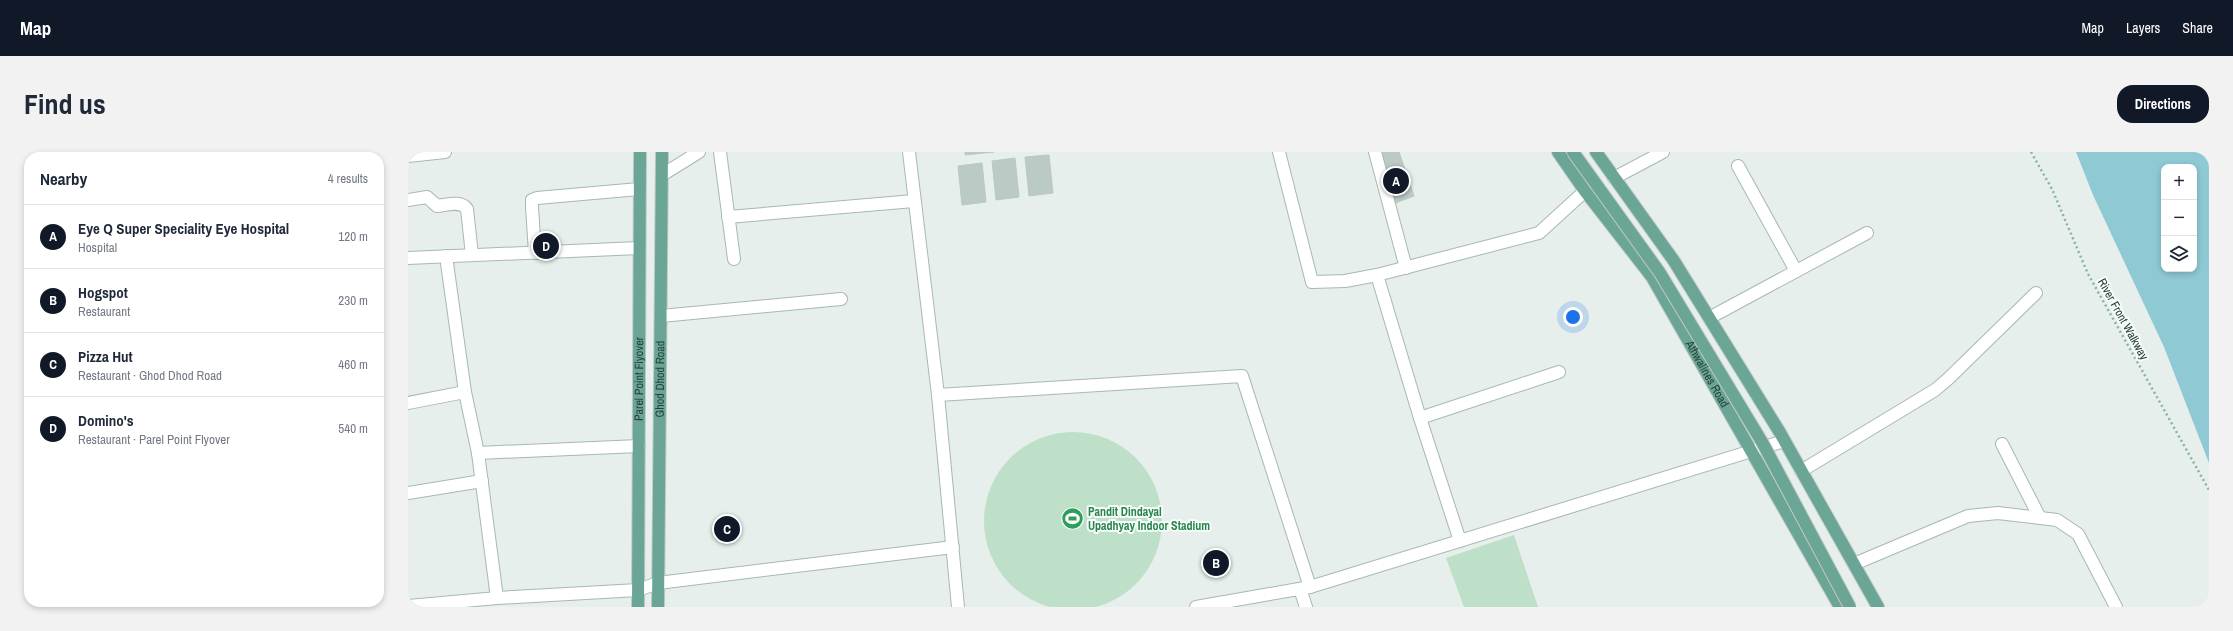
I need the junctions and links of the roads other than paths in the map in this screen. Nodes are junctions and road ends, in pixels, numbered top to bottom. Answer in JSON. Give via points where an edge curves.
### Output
{"nodes":[{"id":1,"x":445,"y":152,"type":"edge"},
{"id":2,"x":640,"y":152,"type":"edge"},
{"id":3,"x":662,"y":152,"type":"edge"},
{"id":4,"x":699,"y":152,"type":"edge"},
{"id":5,"x":720,"y":152,"type":"edge"},
{"id":6,"x":909,"y":152,"type":"edge"},
{"id":7,"x":1279,"y":152,"type":"edge"},
{"id":8,"x":1375,"y":152,"type":"edge"},
{"id":9,"x":1558,"y":152,"type":"edge"},
{"id":10,"x":1573,"y":152,"type":"edge"},
{"id":11,"x":1596,"y":152,"type":"edge"},
{"id":12,"x":1663,"y":152,"type":"edge"},
{"id":13,"x":408,"y":156,"type":"edge"},
{"id":14,"x":1738,"y":166,"type":"dead end"},
{"id":15,"x":662,"y":175,"type":"junction"},
{"id":16,"x":1614,"y":178,"type":"junction"},
{"id":17,"x":640,"y":189,"type":"junction"},
{"id":18,"x":1585,"y":191,"type":"junction"},
{"id":19,"x":408,"y":200,"type":"edge"},
{"id":20,"x":914,"y":201,"type":"junction"},
{"id":21,"x":728,"y":217,"type":"junction"},
{"id":22,"x":1867,"y":233,"type":"dead end"},
{"id":23,"x":639,"y":248,"type":"junction"},
{"id":24,"x":535,"y":253,"type":"junction"},
{"id":25,"x":472,"y":255,"type":"junction"},
{"id":26,"x":446,"y":256,"type":"junction"},
{"id":27,"x":408,"y":258,"type":"edge"},
{"id":28,"x":734,"y":259,"type":"dead end"},
{"id":29,"x":1406,"y":268,"type":"junction"},
{"id":30,"x":1796,"y":271,"type":"junction"},
{"id":31,"x":1377,"y":276,"type":"junction"},
{"id":32,"x":2036,"y":293,"type":"dead end"},
{"id":33,"x":841,"y":299,"type":"dead end"},
{"id":34,"x":661,"y":316,"type":"junction"},
{"id":35,"x":1709,"y":318,"type":"junction"},
{"id":36,"x":1559,"y":372,"type":"dead end"},
{"id":37,"x":465,"y":392,"type":"junction"},
{"id":38,"x":938,"y":395,"type":"junction"},
{"id":39,"x":408,"y":403,"type":"edge"},
{"id":40,"x":1420,"y":418,"type":"junction"},
{"id":41,"x":1784,"y":441,"type":"junction"},
{"id":42,"x":2002,"y":444,"type":"dead end"},
{"id":43,"x":639,"y":446,"type":"junction"},
{"id":44,"x":1752,"y":450,"type":"junction"},
{"id":45,"x":478,"y":453,"type":"junction"},
{"id":46,"x":1801,"y":471,"type":"junction"},
{"id":47,"x":482,"y":481,"type":"junction"},
{"id":48,"x":408,"y":493,"type":"edge"},
{"id":49,"x":2040,"y":518,"type":"junction"},
{"id":50,"x":1460,"y":541,"type":"junction"},
{"id":51,"x":953,"y":547,"type":"junction"},
{"id":52,"x":1854,"y":564,"type":"junction"},
{"id":53,"x":658,"y":583,"type":"junction"},
{"id":54,"x":1305,"y":588,"type":"junction"},
{"id":55,"x":638,"y":590,"type":"junction"},
{"id":56,"x":497,"y":598,"type":"junction"},
{"id":57,"x":408,"y":606,"type":"edge"},
{"id":58,"x":638,"y":607,"type":"edge"},
{"id":59,"x":658,"y":607,"type":"edge"},
{"id":60,"x":958,"y":607,"type":"edge"},
{"id":61,"x":1196,"y":607,"type":"edge"},
{"id":62,"x":1306,"y":607,"type":"edge"},
{"id":63,"x":1840,"y":607,"type":"edge"},
{"id":64,"x":1850,"y":607,"type":"edge"},
{"id":65,"x":1878,"y":607,"type":"edge"},
{"id":66,"x":2116,"y":607,"type":"edge"}],
"edges":[{"from":1,"to":13,"type":"street"},
{"from":2,"to":17,"type":"main road","name":"Parel Point Flyover"},
{"from":3,"to":15,"type":"main road","name":"Ghod Dhod Road"},
{"from":4,"to":15,"type":"street"},
{"from":5,"to":21,"type":"street"},
{"from":6,"to":20,"type":"street"},
{"from":7,"to":31,"type":"street","via":[[1312,282],[1345,281]]},
{"from":8,"to":29,"type":"street"},
{"from":9,"to":18,"type":"main road","name":"Athwalines Road"},
{"from":10,"to":64,"type":"main road","bridge":true,"via":[[1660,273],[1762,442]]},
{"from":11,"to":16,"type":"main road"},
{"from":12,"to":16,"type":"street"},
{"from":14,"to":30,"type":"street"},
{"from":15,"to":34,"type":"main road","name":"Ghod Dhod Road"},
{"from":16,"to":35,"type":"main road","via":[[1674,261]]},
{"from":17,"to":23,"type":"main road","name":"Parel Point Flyover"},
{"from":17,"to":24,"type":"street","via":[[532,200]]},
{"from":18,"to":29,"type":"street","via":[[1539,233]]},
{"from":18,"to":44,"type":"main road","name":"Athwalines Road","via":[[1652,277]]},
{"from":19,"to":25,"type":"street","via":[[427,196],[437,206],[459,203],[464,205],[467,209]]},
{"from":20,"to":21,"type":"street"},
{"from":20,"to":38,"type":"street"},
{"from":21,"to":28,"type":"street"},
{"from":22,"to":30,"type":"street"},
{"from":23,"to":24,"type":"street"},
{"from":23,"to":43,"type":"main road","name":"Parel Point Flyover"},
{"from":24,"to":25,"type":"street"},
{"from":25,"to":26,"type":"street"},
{"from":26,"to":27,"type":"street"},
{"from":26,"to":37,"type":"street"},
{"from":29,"to":31,"type":"street"},
{"from":30,"to":35,"type":"street"},
{"from":31,"to":40,"type":"street"},
{"from":32,"to":46,"type":"street","via":[[1935,390]]},
{"from":33,"to":34,"type":"street"},
{"from":34,"to":53,"type":"main road","name":"Ghod Dhod Road"},
{"from":35,"to":41,"type":"main road"},
{"from":36,"to":40,"type":"street"},
{"from":37,"to":39,"type":"street"},
{"from":37,"to":45,"type":"street"},
{"from":38,"to":51,"type":"street"},
{"from":38,"to":54,"type":"street","via":[[1242,376]]},
{"from":40,"to":50,"type":"street"},
{"from":41,"to":44,"type":"street"},
{"from":41,"to":46,"type":"main road"},
{"from":42,"to":49,"type":"street"},
{"from":43,"to":45,"type":"street"},
{"from":43,"to":55,"type":"main road","name":"Parel Point Flyover"},
{"from":44,"to":50,"type":"street"},
{"from":44,"to":63,"type":"main road","name":"Athwalines Road"},
{"from":45,"to":47,"type":"street"},
{"from":46,"to":52,"type":"main road"},
{"from":47,"to":48,"type":"street"},
{"from":47,"to":56,"type":"street"},
{"from":49,"to":52,"type":"street","via":[[1998,513],[1968,516]]},
{"from":49,"to":66,"type":"street","via":[[2057,520],[2078,534]]},
{"from":50,"to":54,"type":"street"},
{"from":51,"to":53,"type":"street"},
{"from":51,"to":60,"type":"street"},
{"from":52,"to":65,"type":"main road"},
{"from":53,"to":55,"type":"street"},
{"from":53,"to":59,"type":"main road","name":"Ghod Dhod Road"},
{"from":54,"to":61,"type":"street"},
{"from":54,"to":62,"type":"street"},
{"from":55,"to":56,"type":"street"},
{"from":55,"to":58,"type":"main road","name":"Parel Point Flyover"},
{"from":56,"to":57,"type":"street"}]}
